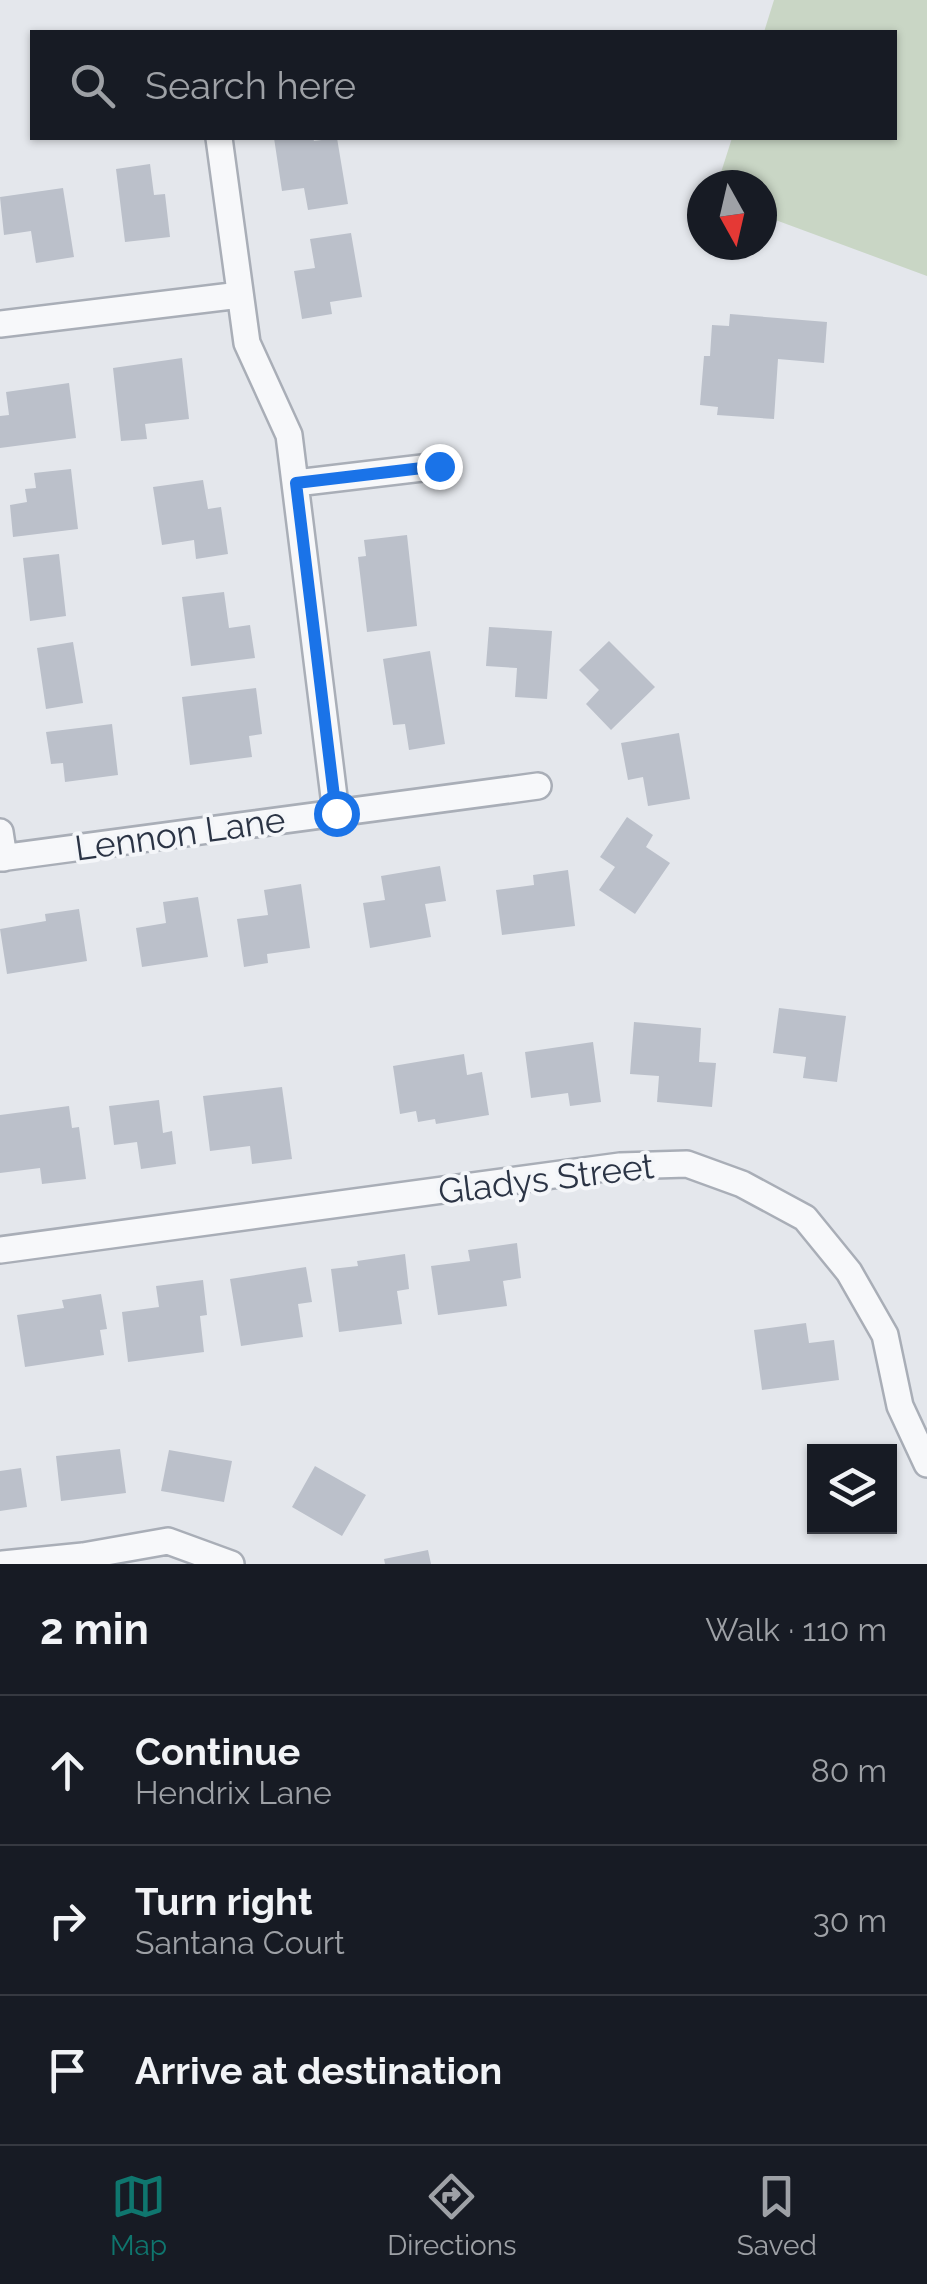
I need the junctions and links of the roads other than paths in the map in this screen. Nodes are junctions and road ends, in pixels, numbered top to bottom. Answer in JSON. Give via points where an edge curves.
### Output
{"nodes":[{"id":1,"x":219,"y":140,"type":"edge"},
{"id":2,"x":240,"y":294,"type":"junction"},
{"id":3,"x":0,"y":324,"type":"edge"},
{"id":4,"x":439,"y":466,"type":"dead end"},
{"id":5,"x":296,"y":483,"type":"junction"},
{"id":6,"x":538,"y":786,"type":"dead end"},
{"id":7,"x":336,"y":813,"type":"junction"},
{"id":8,"x":1,"y":849,"type":"edge"},
{"id":9,"x":0,"y":1250,"type":"edge"},
{"id":10,"x":927,"y":1464,"type":"edge"},
{"id":11,"x":3,"y":1564,"type":"edge"},
{"id":12,"x":232,"y":1564,"type":"edge"}],
"edges":[{"from":1,"to":2,"type":"street"},
{"from":2,"to":3,"type":"street"},
{"from":2,"to":5,"type":"street","via":[[247,343],[289,436]]},
{"from":4,"to":5,"type":"street"},
{"from":5,"to":7,"type":"street"},
{"from":6,"to":7,"type":"street","name":"Lennon Lane"},
{"from":7,"to":8,"type":"street","name":"Lennon Lane"},
{"from":9,"to":10,"type":"street","name":"Gladys Street","via":[[620,1166],[687,1164],[804,1218],[849,1272],[885,1335],[900,1406]]},
{"from":11,"to":12,"type":"street","via":[[168,1541]]}]}
